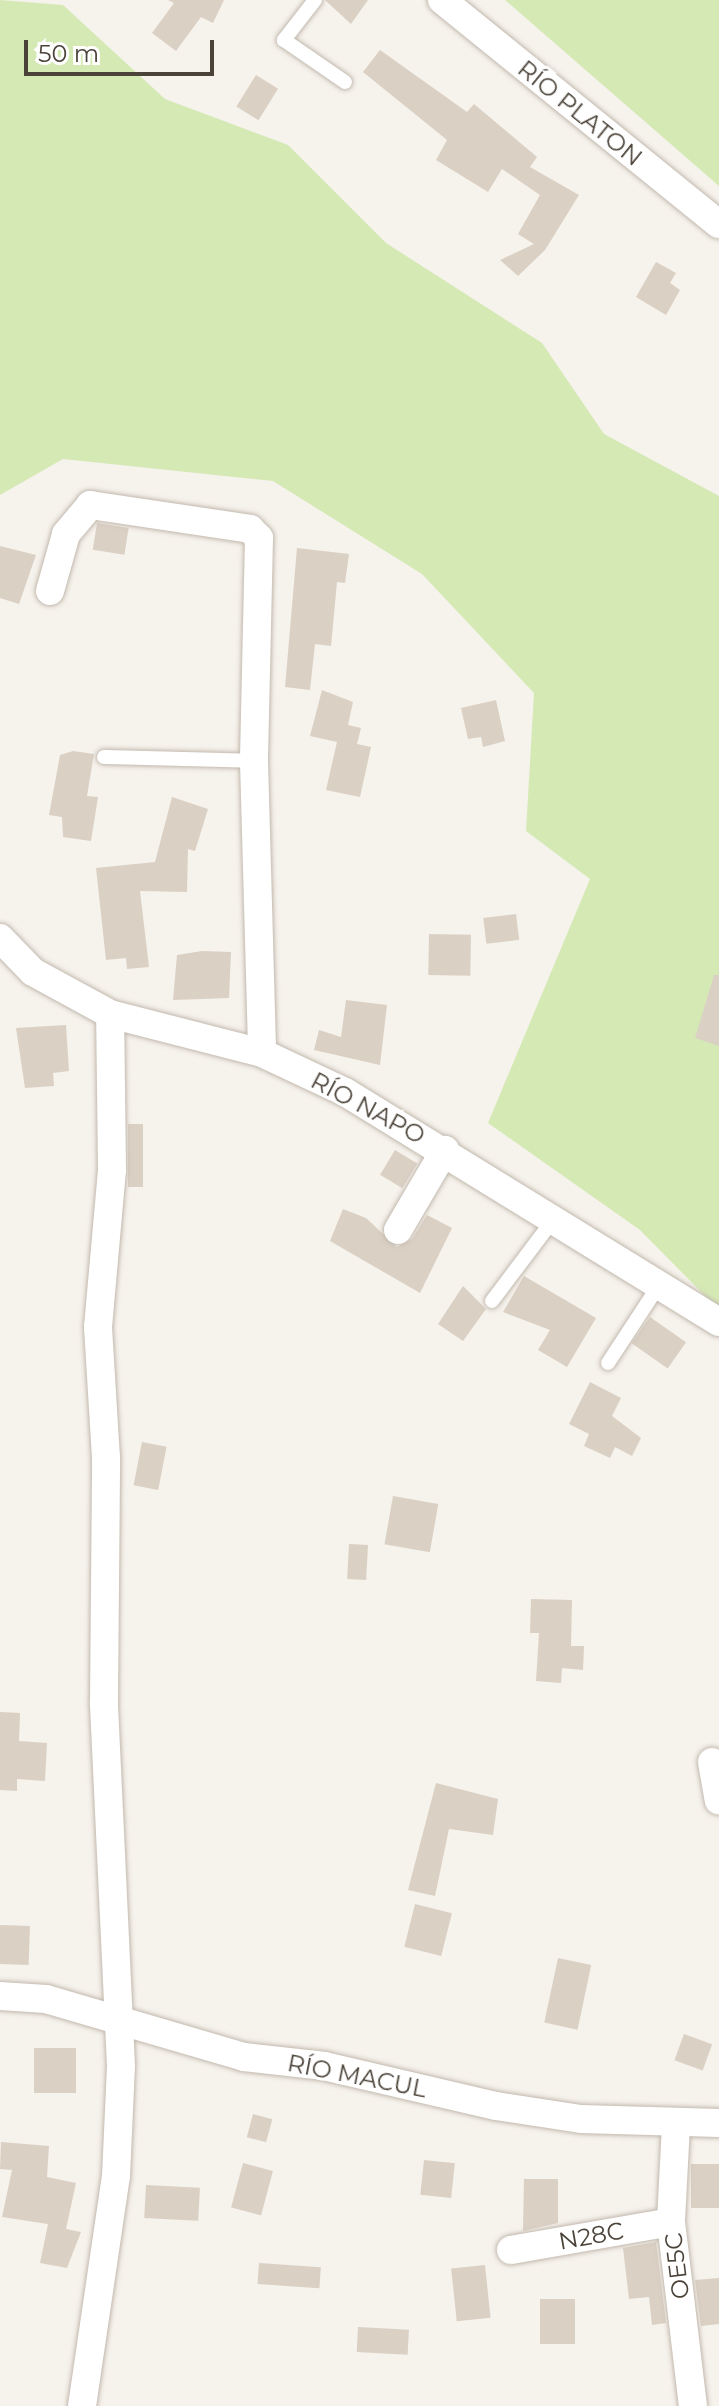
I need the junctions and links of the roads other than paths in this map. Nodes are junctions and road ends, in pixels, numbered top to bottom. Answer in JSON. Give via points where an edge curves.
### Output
{"nodes":[{"id":1,"x":315,"y":0,"type":"edge"},
{"id":2,"x":442,"y":0,"type":"edge"},
{"id":3,"x":345,"y":82,"type":"dead end"},
{"id":4,"x":719,"y":224,"type":"edge"},
{"id":5,"x":50,"y":591,"type":"dead end"},
{"id":6,"x":104,"y":757,"type":"dead end"},
{"id":7,"x":254,"y":761,"type":"junction"},
{"id":8,"x":0,"y":938,"type":"edge"},
{"id":9,"x":110,"y":1014,"type":"junction"},
{"id":10,"x":262,"y":1053,"type":"junction"},
{"id":11,"x":445,"y":1150,"type":"junction"},
{"id":12,"x":553,"y":1220,"type":"junction"},
{"id":13,"x":398,"y":1230,"type":"dead end"},
{"id":14,"x":659,"y":1285,"type":"junction"},
{"id":15,"x":492,"y":1301,"type":"dead end"},
{"id":16,"x":719,"y":1322,"type":"edge"},
{"id":17,"x":608,"y":1363,"type":"dead end"},
{"id":18,"x":712,"y":1762,"type":"dead end"},
{"id":19,"x":719,"y":1800,"type":"edge"},
{"id":20,"x":0,"y":1996,"type":"edge"},
{"id":21,"x":121,"y":2019,"type":"junction"},
{"id":22,"x":719,"y":2123,"type":"edge"},
{"id":23,"x":676,"y":2125,"type":"junction"},
{"id":24,"x":671,"y":2222,"type":"junction"},
{"id":25,"x":511,"y":2250,"type":"dead end"},
{"id":26,"x":82,"y":2406,"type":"edge"},
{"id":27,"x":693,"y":2406,"type":"edge"}],
"edges":[{"from":1,"to":3,"type":"lane","via":[[284,40]]},
{"from":2,"to":4,"type":"street","name":"RÍO PLATON"},
{"from":5,"to":7,"type":"street","via":[[66,534],[90,505],[250,529],[262,549]]},
{"from":6,"to":7,"type":"lane"},
{"from":7,"to":10,"type":"street"},
{"from":8,"to":9,"type":"street","name":"RÍO NAPO","via":[[33,972]]},
{"from":9,"to":10,"type":"street","name":"RÍO NAPO"},
{"from":9,"to":21,"type":"street","via":[[112,1170],[98,1327],[106,1458],[104,1701]]},
{"from":10,"to":11,"type":"street","name":"RÍO NAPO"},
{"from":11,"to":12,"type":"street","name":"RÍO NAPO"},
{"from":11,"to":13,"type":"street"},
{"from":12,"to":14,"type":"street","name":"RÍO NAPO"},
{"from":12,"to":15,"type":"lane"},
{"from":14,"to":16,"type":"street","name":"RÍO NAPO"},
{"from":14,"to":17,"type":"lane"},
{"from":18,"to":19,"type":"street"},
{"from":20,"to":21,"type":"street","name":"RÍO MACUL","via":[[46,1999]]},
{"from":21,"to":23,"type":"street","name":"RÍO MACUL","via":[[244,2057],[324,2066],[496,2106]]},
{"from":21,"to":26,"type":"street","via":[[116,2176]]},
{"from":22,"to":23,"type":"street","name":"RÍO MACUL"},
{"from":23,"to":24,"type":"street","name":"OE5C"},
{"from":24,"to":25,"type":"street","name":"N28C"},
{"from":24,"to":27,"type":"street","name":"OE5C"}]}
